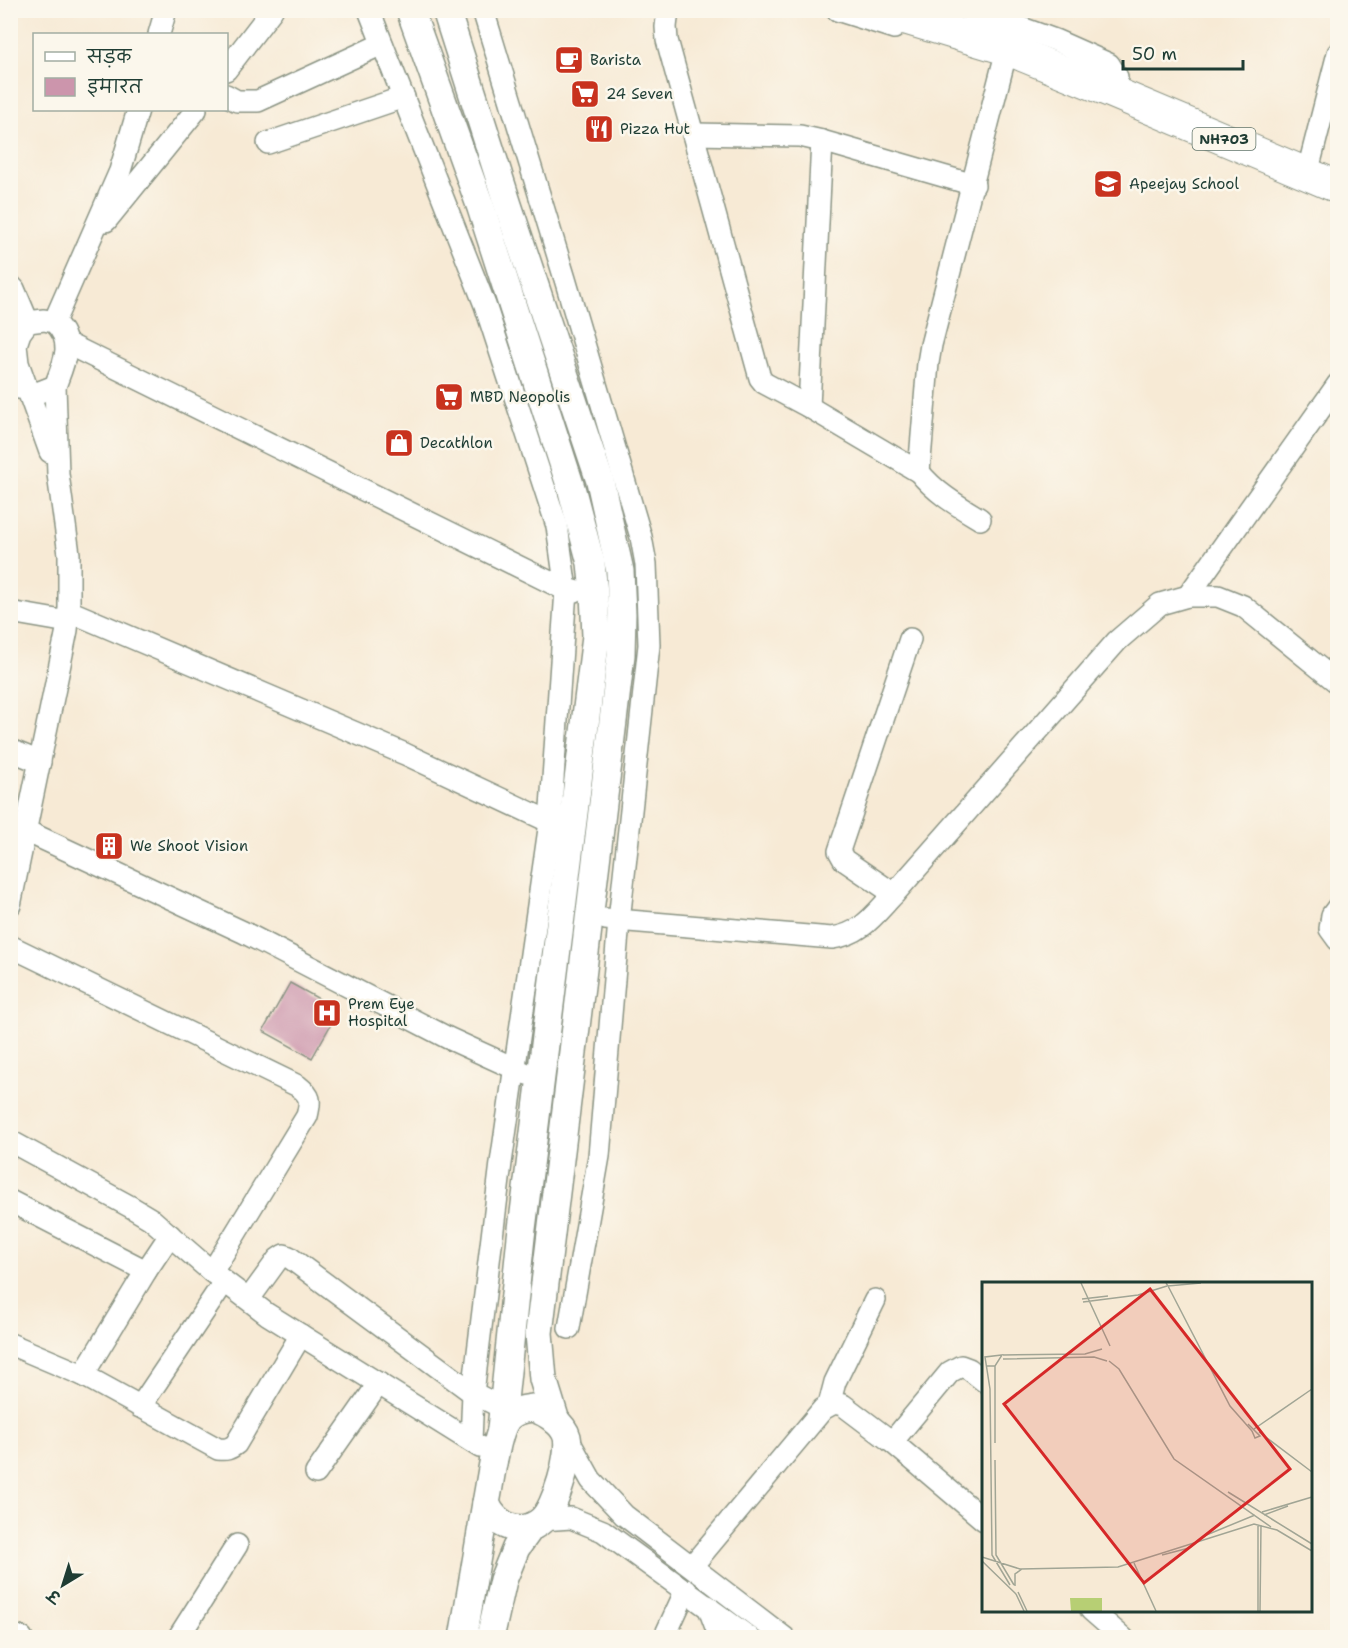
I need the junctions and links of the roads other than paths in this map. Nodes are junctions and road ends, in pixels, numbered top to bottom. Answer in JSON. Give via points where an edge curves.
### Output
{"nodes":[{"id":1,"x":166,"y":10,"type":"edge"},
{"id":2,"x":272,"y":10,"type":"edge"},
{"id":3,"x":369,"y":10,"type":"edge"},
{"id":4,"x":410,"y":10,"type":"edge"},
{"id":5,"x":483,"y":10,"type":"edge"},
{"id":6,"x":668,"y":10,"type":"edge"},
{"id":7,"x":837,"y":10,"type":"edge"},
{"id":8,"x":878,"y":10,"type":"edge"},
{"id":9,"x":930,"y":10,"type":"edge"},
{"id":10,"x":967,"y":10,"type":"edge"},
{"id":11,"x":441,"y":11,"type":"edge"},
{"id":12,"x":1024,"y":19,"type":"edge"},
{"id":13,"x":159,"y":33,"type":"edge"},
{"id":14,"x":382,"y":44,"type":"junction"},
{"id":15,"x":1338,"y":53,"type":"edge"},
{"id":16,"x":1003,"y":65,"type":"junction"},
{"id":17,"x":228,"y":67,"type":"edge"},
{"id":18,"x":1104,"y":80,"type":"junction"},
{"id":19,"x":228,"y":96,"type":"edge"},
{"id":20,"x":404,"y":97,"type":"junction"},
{"id":21,"x":138,"y":111,"type":"edge"},
{"id":22,"x":195,"y":111,"type":"edge"},
{"id":23,"x":694,"y":134,"type":"junction"},
{"id":24,"x":822,"y":141,"type":"junction"},
{"id":25,"x":268,"y":143,"type":"dead end"},
{"id":26,"x":1319,"y":164,"type":"edge"},
{"id":27,"x":974,"y":185,"type":"junction"},
{"id":28,"x":1338,"y":187,"type":"edge"},
{"id":29,"x":88,"y":243,"type":"junction"},
{"id":30,"x":10,"y":285,"type":"edge"},
{"id":31,"x":54,"y":322,"type":"junction"},
{"id":32,"x":66,"y":343,"type":"junction"},
{"id":33,"x":17,"y":345,"type":"edge"},
{"id":34,"x":1338,"y":384,"type":"edge"},
{"id":35,"x":55,"y":386,"type":"junction"},
{"id":36,"x":19,"y":388,"type":"edge"},
{"id":37,"x":809,"y":407,"type":"junction"},
{"id":38,"x":919,"y":472,"type":"junction"},
{"id":39,"x":58,"y":474,"type":"junction"},
{"id":40,"x":980,"y":519,"type":"dead end"},
{"id":41,"x":591,"y":562,"type":"junction"},
{"id":42,"x":566,"y":590,"type":"junction"},
{"id":43,"x":594,"y":593,"type":"junction"},
{"id":44,"x":1188,"y":596,"type":"junction"},
{"id":45,"x":10,"y":612,"type":"edge"},
{"id":46,"x":69,"y":617,"type":"junction"},
{"id":47,"x":910,"y":639,"type":"dead end"},
{"id":48,"x":1338,"y":683,"type":"edge"},
{"id":49,"x":10,"y":750,"type":"edge"},
{"id":50,"x":40,"y":762,"type":"junction"},
{"id":51,"x":561,"y":827,"type":"junction"},
{"id":52,"x":26,"y":831,"type":"junction"},
{"id":53,"x":894,"y":894,"type":"junction"},
{"id":54,"x":10,"y":905,"type":"edge"},
{"id":55,"x":1338,"y":907,"type":"edge"},
{"id":56,"x":590,"y":918,"type":"junction"},
{"id":57,"x":619,"y":921,"type":"junction"},
{"id":58,"x":1338,"y":940,"type":"edge"},
{"id":59,"x":10,"y":946,"type":"edge"},
{"id":60,"x":515,"y":1069,"type":"junction"},
{"id":61,"x":541,"y":1081,"type":"junction"},
{"id":62,"x":10,"y":1141,"type":"edge"},
{"id":63,"x":10,"y":1201,"type":"edge"},
{"id":64,"x":170,"y":1235,"type":"junction"},
{"id":65,"x":146,"y":1271,"type":"junction"},
{"id":66,"x":218,"y":1277,"type":"junction"},
{"id":67,"x":249,"y":1299,"type":"junction"},
{"id":68,"x":875,"y":1300,"type":"dead end"},
{"id":69,"x":569,"y":1328,"type":"dead end"},
{"id":70,"x":301,"y":1335,"type":"junction"},
{"id":71,"x":10,"y":1344,"type":"edge"},
{"id":72,"x":83,"y":1375,"type":"junction"},
{"id":73,"x":982,"y":1379,"type":"edge"},
{"id":74,"x":379,"y":1383,"type":"junction"},
{"id":75,"x":473,"y":1393,"type":"junction"},
{"id":76,"x":829,"y":1405,"type":"junction"},
{"id":77,"x":140,"y":1407,"type":"junction"},
{"id":78,"x":502,"y":1419,"type":"junction"},
{"id":79,"x":562,"y":1429,"type":"junction"},
{"id":80,"x":471,"y":1441,"type":"junction"},
{"id":81,"x":892,"y":1442,"type":"junction"},
{"id":82,"x":496,"y":1456,"type":"junction"},
{"id":83,"x":316,"y":1473,"type":"dead end"},
{"id":84,"x":486,"y":1503,"type":"junction"},
{"id":85,"x":982,"y":1518,"type":"edge"},
{"id":86,"x":537,"y":1523,"type":"junction"},
{"id":87,"x":237,"y":1545,"type":"dead end"},
{"id":88,"x":692,"y":1566,"type":"junction"},
{"id":89,"x":686,"y":1590,"type":"junction"},
{"id":90,"x":708,"y":1606,"type":"junction"},
{"id":91,"x":1092,"y":1612,"type":"edge"},
{"id":92,"x":10,"y":1634,"type":"edge"},
{"id":93,"x":22,"y":1638,"type":"edge"},
{"id":94,"x":178,"y":1638,"type":"edge"},
{"id":95,"x":464,"y":1638,"type":"edge"},
{"id":96,"x":490,"y":1638,"type":"edge"},
{"id":97,"x":664,"y":1638,"type":"edge"},
{"id":98,"x":720,"y":1638,"type":"edge"},
{"id":99,"x":750,"y":1638,"type":"edge"},
{"id":100,"x":785,"y":1638,"type":"edge"},
{"id":101,"x":1123,"y":1638,"type":"edge"}],
"edges":[{"from":1,"to":13,"type":"street"},
{"from":2,"to":17,"type":"street"},
{"from":3,"to":14,"type":"street"},
{"from":4,"to":41,"type":"main road","via":[[481,208]]},
{"from":5,"to":57,"type":"street","via":[[646,564],[649,645]]},
{"from":6,"to":23,"type":"street","via":[[667,40]]},
{"from":7,"to":16,"type":"street"},
{"from":8,"to":18,"type":"highway","number":"NH703"},
{"from":9,"to":18,"type":"highway","number":"NH703","via":[[1008,37]]},
{"from":10,"to":12,"type":"street"},
{"from":11,"to":41,"type":"main road","via":[[499,227],[586,499],[596,550]]},
{"from":11,"to":56,"type":"main road","via":[[600,481],[620,572],[621,655]]},
{"from":12,"to":18,"type":"street","via":[[1055,40],[1108,64]]},
{"from":14,"to":19,"type":"street","via":[[258,101],[237,101]]},
{"from":14,"to":20,"type":"street"},
{"from":15,"to":26,"type":"street"},
{"from":16,"to":18,"type":"street","via":[[1093,96]]},
{"from":16,"to":27,"type":"street"},
{"from":18,"to":26,"type":"highway","number":"NH703"},
{"from":20,"to":25,"type":"street"},
{"from":20,"to":42,"type":"street","via":[[485,305],[557,526]]},
{"from":21,"to":29,"type":"street","via":[[120,171]]},
{"from":22,"to":29,"type":"street"},
{"from":23,"to":24,"type":"street","via":[[800,136]]},
{"from":23,"to":37,"type":"street","via":[[758,374],[764,383]]},
{"from":24,"to":27,"type":"street"},
{"from":24,"to":37,"type":"street"},
{"from":26,"to":28,"type":"highway","number":"NH703"},
{"from":27,"to":38,"type":"street","via":[[931,345]]},
{"from":29,"to":31,"type":"street"},
{"from":30,"to":33,"type":"street","via":[[14,289]]},
{"from":31,"to":32,"type":"street","via":[[65,335]]},
{"from":31,"to":33,"type":"street","via":[[44,320]]},
{"from":32,"to":35,"type":"street"},
{"from":32,"to":42,"type":"street"},
{"from":33,"to":36,"type":"street"},
{"from":34,"to":44,"type":"street"},
{"from":35,"to":36,"type":"street","via":[[37,393]]},
{"from":35,"to":39,"type":"street"},
{"from":36,"to":39,"type":"street"},
{"from":37,"to":38,"type":"street"},
{"from":38,"to":40,"type":"street","via":[[940,494]]},
{"from":39,"to":46,"type":"street","via":[[69,554]]},
{"from":41,"to":43,"type":"main road"},
{"from":42,"to":43,"type":"street"},
{"from":42,"to":51,"type":"street"},
{"from":43,"to":51,"type":"main road","via":[[596,636]]},
{"from":44,"to":48,"type":"street","via":[[1218,596],[1243,606]]},
{"from":44,"to":53,"type":"street","via":[[1160,604],[1117,641]]},
{"from":45,"to":46,"type":"street"},
{"from":46,"to":50,"type":"street"},
{"from":46,"to":51,"type":"street","via":[[405,754]]},
{"from":47,"to":53,"type":"street","via":[[839,851],[844,860]]},
{"from":49,"to":50,"type":"street"},
{"from":50,"to":52,"type":"street"},
{"from":51,"to":60,"type":"street"},
{"from":51,"to":61,"type":"main road"},
{"from":52,"to":54,"type":"street"},
{"from":52,"to":60,"type":"street","via":[[243,932]]},
{"from":53,"to":57,"type":"street","via":[[865,925],[832,938]]},
{"from":55,"to":58,"type":"street","via":[[1330,929]]},
{"from":56,"to":57,"type":"street"},
{"from":56,"to":79,"type":"main road","via":[[539,1333],[543,1379]]},
{"from":57,"to":69,"type":"street","via":[[599,1156]]},
{"from":59,"to":66,"type":"street","via":[[308,1093],[307,1116]]},
{"from":60,"to":61,"type":"street"},
{"from":60,"to":75,"type":"street"},
{"from":61,"to":78,"type":"main road"},
{"from":62,"to":64,"type":"street","via":[[131,1207]]},
{"from":63,"to":65,"type":"street"},
{"from":64,"to":65,"type":"street"},
{"from":64,"to":66,"type":"street"},
{"from":65,"to":72,"type":"street"},
{"from":66,"to":67,"type":"street"},
{"from":66,"to":77,"type":"street"},
{"from":67,"to":70,"type":"street"},
{"from":67,"to":75,"type":"street","via":[[278,1259],[289,1257]]},
{"from":68,"to":76,"type":"street","via":[[835,1382]]},
{"from":70,"to":74,"type":"street"},
{"from":70,"to":77,"type":"street","via":[[231,1448],[218,1449]]},
{"from":71,"to":72,"type":"street"},
{"from":72,"to":77,"type":"street"},
{"from":73,"to":81,"type":"street","via":[[961,1366],[950,1372]]},
{"from":74,"to":80,"type":"street"},
{"from":74,"to":83,"type":"street"},
{"from":75,"to":78,"type":"street"},
{"from":75,"to":80,"type":"street"},
{"from":76,"to":81,"type":"street","via":[[843,1405]]},
{"from":76,"to":88,"type":"street"},
{"from":78,"to":79,"type":"main road","via":[[533,1408],[544,1412]]},
{"from":78,"to":82,"type":"main road"},
{"from":79,"to":86,"type":"main road","via":[[566,1462],[560,1485],[551,1508]]},
{"from":79,"to":88,"type":"street","via":[[591,1480],[624,1515]]},
{"from":80,"to":82,"type":"street"},
{"from":81,"to":85,"type":"street"},
{"from":82,"to":84,"type":"main road"},
{"from":84,"to":86,"type":"main road","via":[[505,1526],[520,1529]]},
{"from":84,"to":95,"type":"main road"},
{"from":86,"to":89,"type":"street","via":[[572,1518],[603,1531]]},
{"from":86,"to":96,"type":"main road","via":[[516,1548],[503,1580]]},
{"from":87,"to":94,"type":"street"},
{"from":88,"to":100,"type":"street"},
{"from":89,"to":90,"type":"street"},
{"from":89,"to":97,"type":"street"},
{"from":90,"to":98,"type":"street"},
{"from":90,"to":99,"type":"street"},
{"from":91,"to":101,"type":"street"},
{"from":92,"to":93,"type":"street"}]}
